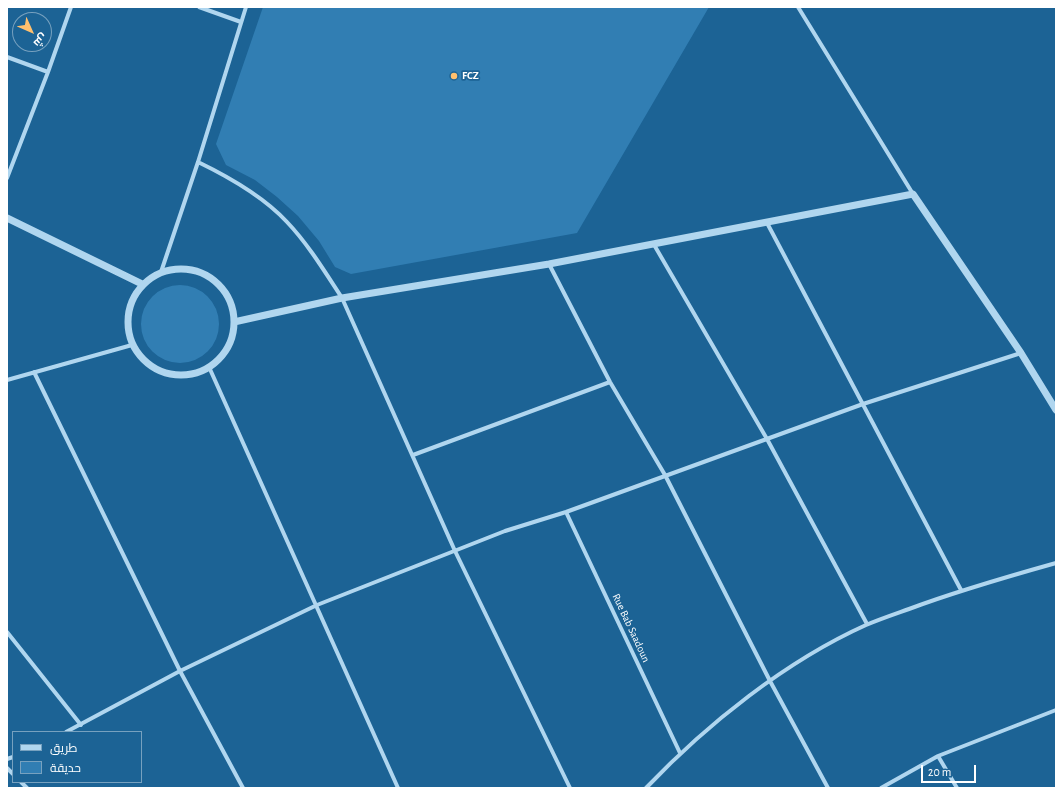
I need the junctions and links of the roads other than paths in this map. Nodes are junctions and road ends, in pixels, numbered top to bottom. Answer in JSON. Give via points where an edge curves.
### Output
{"nodes":[{"id":1,"x":71,"y":7,"type":"edge"},
{"id":2,"x":199,"y":7,"type":"edge"},
{"id":3,"x":246,"y":7,"type":"edge"},
{"id":4,"x":798,"y":7,"type":"edge"},
{"id":5,"x":241,"y":22,"type":"junction"},
{"id":6,"x":7,"y":57,"type":"edge"},
{"id":7,"x":48,"y":72,"type":"junction"},
{"id":8,"x":198,"y":162,"type":"junction"},
{"id":9,"x":7,"y":178,"type":"edge"},
{"id":10,"x":913,"y":194,"type":"junction"},
{"id":11,"x":7,"y":218,"type":"edge"},
{"id":12,"x":766,"y":221,"type":"junction"},
{"id":13,"x":653,"y":243,"type":"junction"},
{"id":14,"x":549,"y":264,"type":"junction"},
{"id":15,"x":161,"y":272,"type":"junction"},
{"id":16,"x":142,"y":284,"type":"junction"},
{"id":17,"x":342,"y":298,"type":"junction"},
{"id":18,"x":234,"y":322,"type":"junction"},
{"id":19,"x":132,"y":345,"type":"junction"},
{"id":20,"x":1021,"y":353,"type":"junction"},
{"id":21,"x":209,"y":367,"type":"junction"},
{"id":22,"x":34,"y":372,"type":"junction"},
{"id":23,"x":7,"y":380,"type":"edge"},
{"id":24,"x":610,"y":382,"type":"junction"},
{"id":25,"x":863,"y":404,"type":"junction"},
{"id":26,"x":1056,"y":410,"type":"edge"},
{"id":27,"x":767,"y":439,"type":"junction"},
{"id":28,"x":413,"y":455,"type":"junction"},
{"id":29,"x":665,"y":475,"type":"junction"},
{"id":30,"x":566,"y":512,"type":"junction"},
{"id":31,"x":455,"y":551,"type":"junction"},
{"id":32,"x":1056,"y":563,"type":"edge"},
{"id":33,"x":961,"y":590,"type":"junction"},
{"id":34,"x":317,"y":605,"type":"junction"},
{"id":35,"x":867,"y":624,"type":"junction"},
{"id":36,"x":7,"y":632,"type":"edge"},
{"id":37,"x":180,"y":671,"type":"junction"},
{"id":38,"x":770,"y":682,"type":"junction"},
{"id":39,"x":1056,"y":710,"type":"edge"},
{"id":40,"x":81,"y":725,"type":"junction"},
{"id":41,"x":68,"y":731,"type":"edge"},
{"id":42,"x":680,"y":753,"type":"junction"},
{"id":43,"x":938,"y":756,"type":"junction"},
{"id":44,"x":243,"y":788,"type":"edge"},
{"id":45,"x":398,"y":788,"type":"edge"},
{"id":46,"x":570,"y":788,"type":"edge"},
{"id":47,"x":646,"y":788,"type":"edge"},
{"id":48,"x":828,"y":788,"type":"edge"},
{"id":49,"x":881,"y":788,"type":"edge"},
{"id":50,"x":957,"y":788,"type":"edge"}],
"edges":[{"from":1,"to":7,"type":"street"},
{"from":2,"to":5,"type":"street"},
{"from":3,"to":5,"type":"street"},
{"from":4,"to":10,"type":"street"},
{"from":5,"to":8,"type":"street"},
{"from":6,"to":7,"type":"street"},
{"from":7,"to":9,"type":"street"},
{"from":8,"to":15,"type":"street"},
{"from":8,"to":17,"type":"street","via":[[221,173],[265,203],[286,221]]},
{"from":10,"to":12,"type":"street"},
{"from":10,"to":20,"type":"street"},
{"from":11,"to":16,"type":"street"},
{"from":12,"to":13,"type":"street"},
{"from":12,"to":25,"type":"street"},
{"from":13,"to":14,"type":"street"},
{"from":13,"to":27,"type":"street"},
{"from":14,"to":17,"type":"street"},
{"from":14,"to":24,"type":"street"},
{"from":15,"to":16,"type":"street"},
{"from":15,"to":18,"type":"street","via":[[178,268],[195,270],[211,277],[224,289],[232,305]]},
{"from":16,"to":19,"type":"street","via":[[128,310],[127,327]]},
{"from":17,"to":18,"type":"street"},
{"from":17,"to":28,"type":"street"},
{"from":18,"to":21,"type":"street","via":[[231,340],[222,356]]},
{"from":19,"to":21,"type":"street","via":[[142,359],[157,370],[174,375],[192,374]]},
{"from":19,"to":22,"type":"street"},
{"from":20,"to":25,"type":"street"},
{"from":20,"to":26,"type":"street"},
{"from":21,"to":34,"type":"street"},
{"from":22,"to":23,"type":"street"},
{"from":22,"to":37,"type":"street"},
{"from":24,"to":28,"type":"street"},
{"from":24,"to":29,"type":"street"},
{"from":25,"to":27,"type":"street"},
{"from":25,"to":33,"type":"street"},
{"from":27,"to":29,"type":"street"},
{"from":27,"to":35,"type":"street"},
{"from":28,"to":31,"type":"street"},
{"from":29,"to":30,"type":"street"},
{"from":29,"to":38,"type":"street"},
{"from":30,"to":31,"type":"street"},
{"from":30,"to":42,"type":"street","name":"Rue Bab Saadoun"},
{"from":31,"to":34,"type":"street"},
{"from":31,"to":46,"type":"street"},
{"from":32,"to":33,"type":"street"},
{"from":33,"to":35,"type":"street"},
{"from":34,"to":37,"type":"street"},
{"from":34,"to":45,"type":"street"},
{"from":35,"to":38,"type":"street","via":[[816,650]]},
{"from":36,"to":40,"type":"street"},
{"from":37,"to":40,"type":"street"},
{"from":37,"to":44,"type":"street"},
{"from":38,"to":42,"type":"street"},
{"from":38,"to":48,"type":"street"},
{"from":39,"to":43,"type":"street"},
{"from":40,"to":41,"type":"street"},
{"from":42,"to":47,"type":"street"},
{"from":43,"to":49,"type":"street"},
{"from":43,"to":50,"type":"street"}]}
